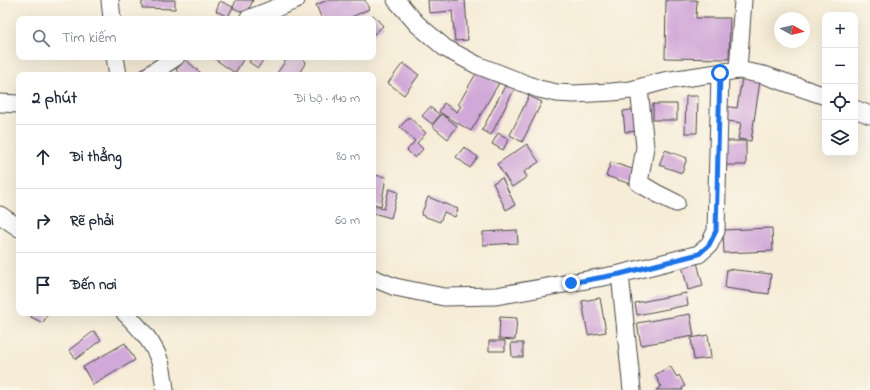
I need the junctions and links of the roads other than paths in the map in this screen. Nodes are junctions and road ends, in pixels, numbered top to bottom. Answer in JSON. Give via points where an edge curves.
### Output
{"nodes":[{"id":1,"x":110,"y":0,"type":"edge"},
{"id":2,"x":296,"y":0,"type":"edge"},
{"id":3,"x":396,"y":0,"type":"edge"},
{"id":4,"x":743,"y":0,"type":"edge"},
{"id":5,"x":112,"y":16,"type":"edge"},
{"id":6,"x":256,"y":16,"type":"edge"},
{"id":7,"x":116,"y":60,"type":"edge"},
{"id":8,"x":172,"y":60,"type":"edge"},
{"id":9,"x":738,"y":70,"type":"junction"},
{"id":10,"x":118,"y":72,"type":"edge"},
{"id":11,"x":154,"y":72,"type":"edge"},
{"id":12,"x":720,"y":73,"type":"junction"},
{"id":13,"x":639,"y":88,"type":"junction"},
{"id":14,"x":822,"y":95,"type":"edge"},
{"id":15,"x":0,"y":103,"type":"edge"},
{"id":16,"x":16,"y":104,"type":"edge"},
{"id":17,"x":858,"y":109,"type":"edge"},
{"id":18,"x":870,"y":115,"type":"edge"},
{"id":19,"x":676,"y":203,"type":"dead end"},
{"id":20,"x":0,"y":215,"type":"edge"},
{"id":21,"x":16,"y":226,"type":"edge"},
{"id":22,"x":620,"y":274,"type":"junction"},
{"id":23,"x":376,"y":279,"type":"edge"},
{"id":24,"x":128,"y":316,"type":"edge"},
{"id":25,"x":165,"y":390,"type":"edge"},
{"id":26,"x":632,"y":390,"type":"edge"}],
"edges":[{"from":1,"to":5,"type":"street"},
{"from":2,"to":6,"type":"street"},
{"from":3,"to":13,"type":"street","via":[[416,24],[445,48],[477,65],[539,89],[574,94]]},
{"from":4,"to":9,"type":"street"},
{"from":7,"to":10,"type":"street"},
{"from":8,"to":11,"type":"street"},
{"from":9,"to":12,"type":"street"},
{"from":9,"to":14,"type":"street","via":[[764,75]]},
{"from":12,"to":13,"type":"street","via":[[664,81]]},
{"from":12,"to":22,"type":"street","via":[[716,231],[709,245],[699,254]]},
{"from":13,"to":19,"type":"street","via":[[645,147],[639,183]]},
{"from":15,"to":16,"type":"street"},
{"from":17,"to":18,"type":"street"},
{"from":20,"to":21,"type":"street"},
{"from":22,"to":23,"type":"street","via":[[496,296],[444,297],[395,287]]},
{"from":22,"to":26,"type":"street"},
{"from":24,"to":25,"type":"street","via":[[151,343],[160,361]]}]}
